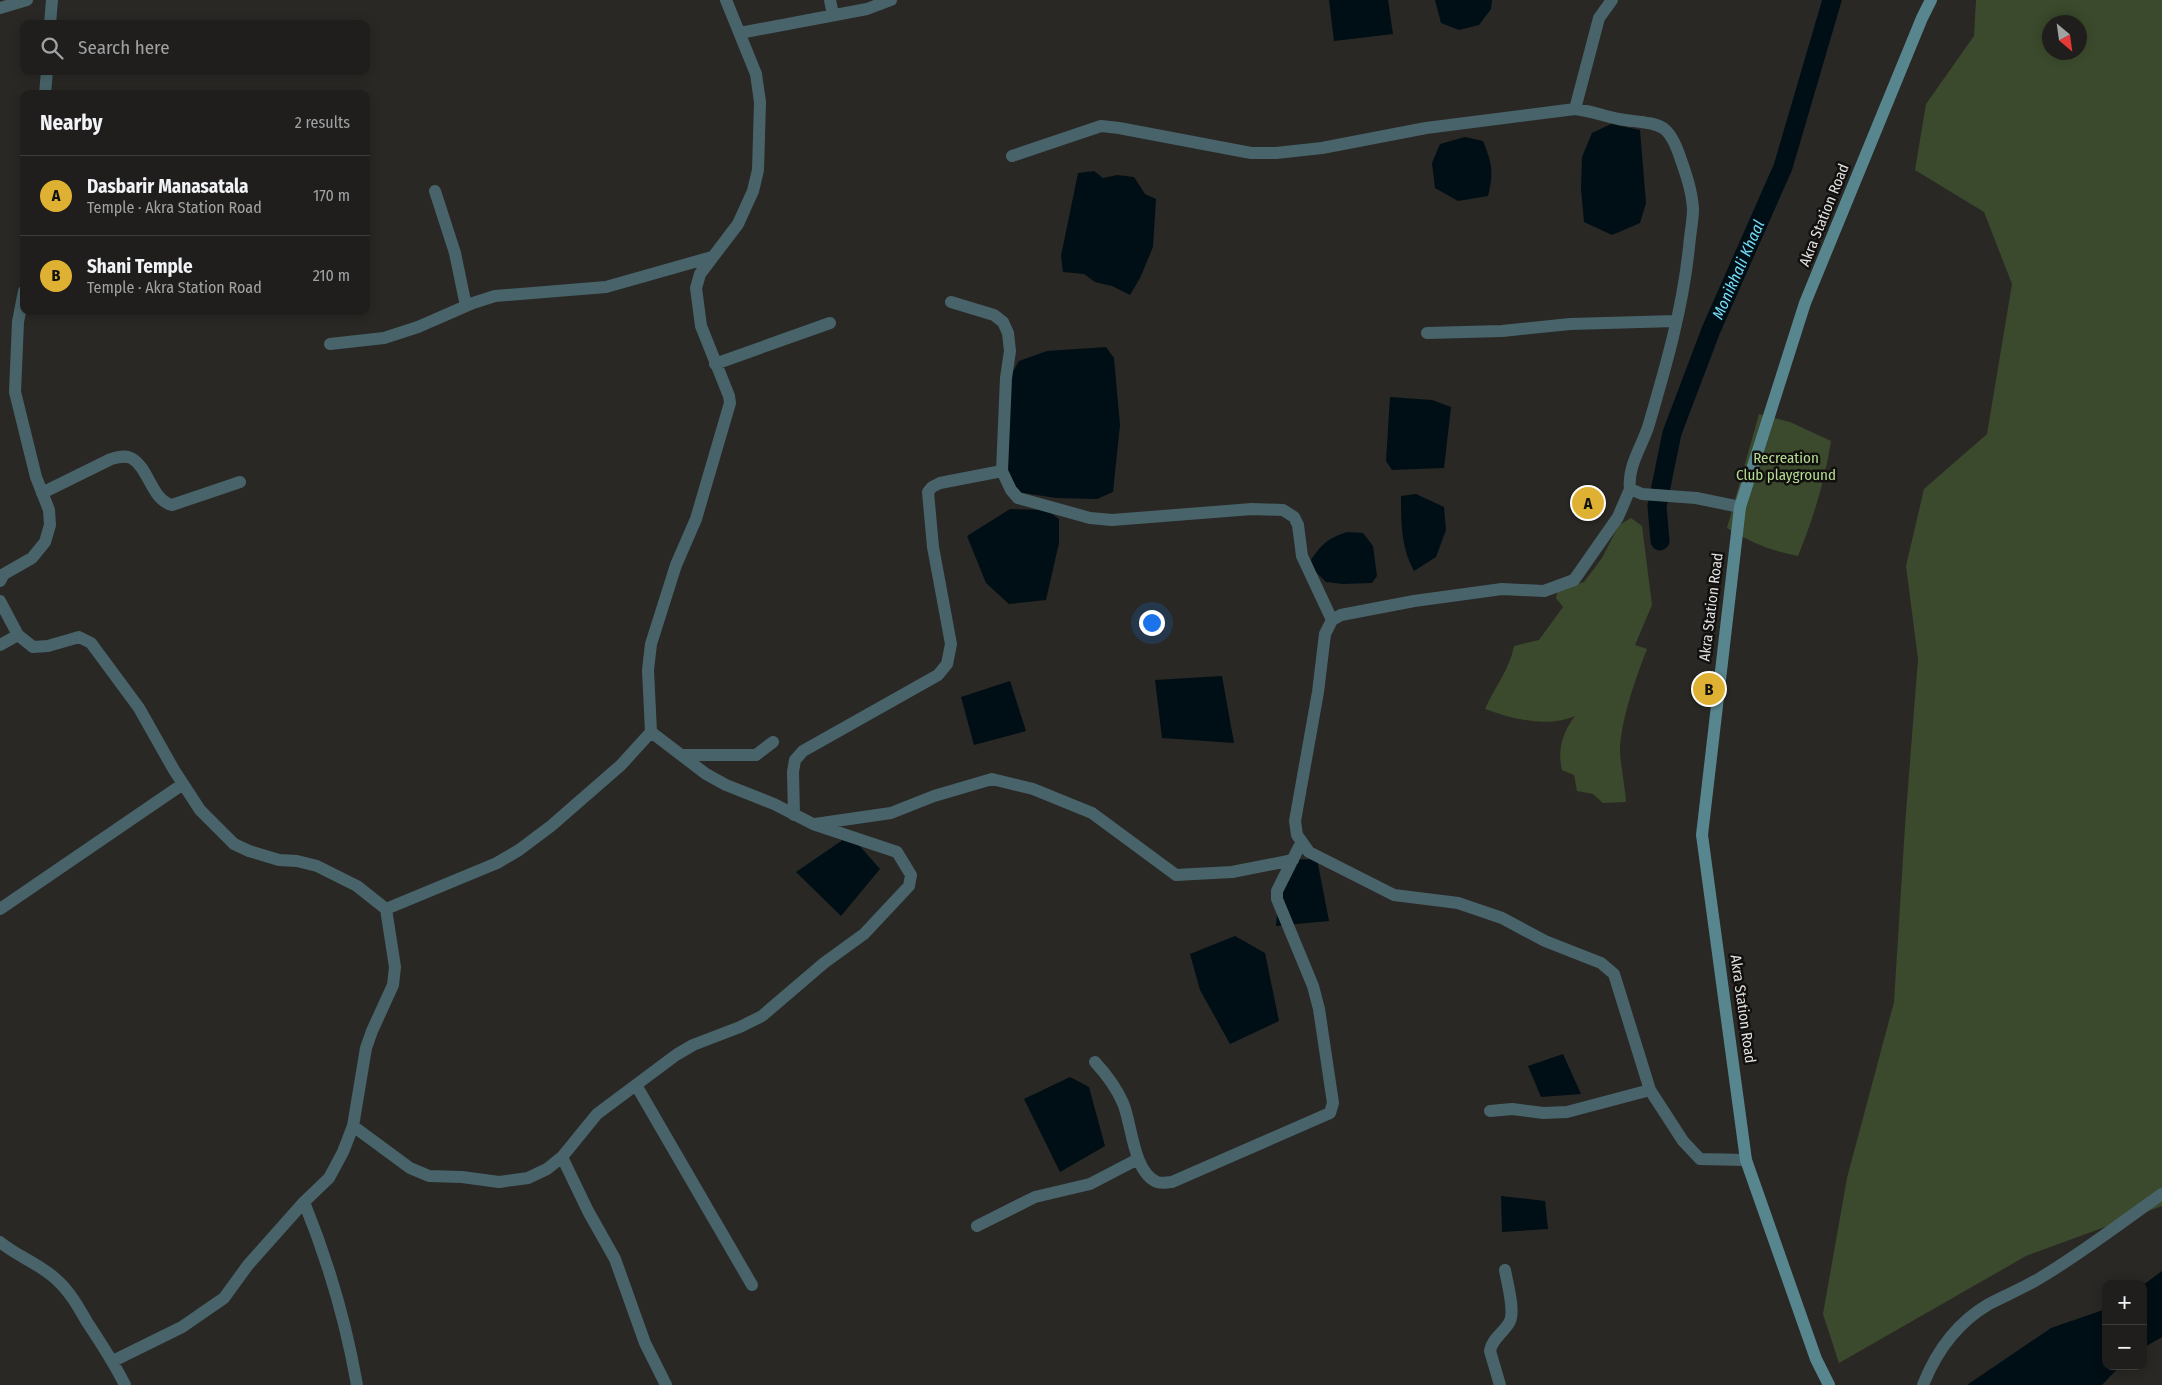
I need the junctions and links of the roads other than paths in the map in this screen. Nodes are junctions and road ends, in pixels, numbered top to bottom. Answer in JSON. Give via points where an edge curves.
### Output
{"nodes":[{"id":1,"x":27,"y":0,"type":"edge"},
{"id":2,"x":52,"y":0,"type":"edge"},
{"id":3,"x":726,"y":0,"type":"edge"},
{"id":4,"x":830,"y":0,"type":"edge"},
{"id":5,"x":891,"y":0,"type":"edge"},
{"id":6,"x":1612,"y":0,"type":"edge"},
{"id":7,"x":1931,"y":0,"type":"edge"},
{"id":8,"x":0,"y":8,"type":"edge"},
{"id":9,"x":833,"y":15,"type":"junction"},
{"id":10,"x":50,"y":20,"type":"edge"},
{"id":11,"x":740,"y":33,"type":"junction"},
{"id":12,"x":47,"y":75,"type":"edge"},
{"id":13,"x":46,"y":90,"type":"edge"},
{"id":14,"x":1575,"y":109,"type":"junction"},
{"id":15,"x":1012,"y":156,"type":"dead end"},
{"id":16,"x":435,"y":191,"type":"dead end"},
{"id":17,"x":712,"y":257,"type":"junction"},
{"id":18,"x":951,"y":302,"type":"dead end"},
{"id":19,"x":466,"y":306,"type":"junction"},
{"id":20,"x":20,"y":312,"type":"edge"},
{"id":21,"x":1676,"y":321,"type":"junction"},
{"id":22,"x":830,"y":324,"type":"dead end"},
{"id":23,"x":1427,"y":333,"type":"dead end"},
{"id":24,"x":330,"y":344,"type":"dead end"},
{"id":25,"x":715,"y":364,"type":"junction"},
{"id":26,"x":1002,"y":471,"type":"junction"},
{"id":27,"x":240,"y":482,"type":"dead end"},
{"id":28,"x":1636,"y":492,"type":"junction"},
{"id":29,"x":42,"y":493,"type":"junction"},
{"id":30,"x":1740,"y":507,"type":"junction"},
{"id":31,"x":0,"y":581,"type":"edge"},
{"id":32,"x":0,"y":601,"type":"edge"},
{"id":33,"x":1332,"y":620,"type":"junction"},
{"id":34,"x":18,"y":635,"type":"junction"},
{"id":35,"x":0,"y":645,"type":"edge"},
{"id":36,"x":651,"y":732,"type":"junction"},
{"id":37,"x":773,"y":742,"type":"dead end"},
{"id":38,"x":681,"y":755,"type":"junction"},
{"id":39,"x":183,"y":784,"type":"junction"},
{"id":40,"x":794,"y":815,"type":"junction"},
{"id":41,"x":813,"y":824,"type":"junction"},
{"id":42,"x":1302,"y":844,"type":"junction"},
{"id":43,"x":1293,"y":860,"type":"junction"},
{"id":44,"x":0,"y":908,"type":"edge"},
{"id":45,"x":386,"y":909,"type":"junction"},
{"id":46,"x":1095,"y":1062,"type":"dead end"},
{"id":47,"x":636,"y":1085,"type":"junction"},
{"id":48,"x":1650,"y":1090,"type":"junction"},
{"id":49,"x":1490,"y":1111,"type":"dead end"},
{"id":50,"x":351,"y":1131,"type":"junction"},
{"id":51,"x":562,"y":1157,"type":"junction"},
{"id":52,"x":1138,"y":1160,"type":"junction"},
{"id":53,"x":1746,"y":1160,"type":"junction"},
{"id":54,"x":2162,"y":1194,"type":"edge"},
{"id":55,"x":304,"y":1202,"type":"junction"},
{"id":56,"x":977,"y":1226,"type":"dead end"},
{"id":57,"x":0,"y":1242,"type":"edge"},
{"id":58,"x":1505,"y":1270,"type":"dead end"},
{"id":59,"x":752,"y":1286,"type":"dead end"},
{"id":60,"x":113,"y":1361,"type":"junction"},
{"id":61,"x":125,"y":1385,"type":"edge"},
{"id":62,"x":357,"y":1385,"type":"edge"},
{"id":63,"x":666,"y":1385,"type":"edge"},
{"id":64,"x":1500,"y":1385,"type":"edge"},
{"id":65,"x":1829,"y":1385,"type":"edge"},
{"id":66,"x":1923,"y":1385,"type":"edge"}],
"edges":[{"from":1,"to":8,"type":"street"},
{"from":2,"to":10,"type":"street"},
{"from":3,"to":11,"type":"street"},
{"from":4,"to":9,"type":"street"},
{"from":5,"to":9,"type":"street","via":[[867,9]]},
{"from":6,"to":14,"type":"street","via":[[1598,18]]},
{"from":7,"to":30,"type":"main road","name":"Akra Station Road","via":[[1805,304]]},
{"from":9,"to":11,"type":"street"},
{"from":11,"to":17,"type":"street","via":[[756,74],[760,102],[758,170],[738,224]]},
{"from":12,"to":13,"type":"street"},
{"from":14,"to":15,"type":"street","via":[[1426,128],[1322,148],[1276,153],[1251,153],[1101,126]]},
{"from":14,"to":21,"type":"street","via":[[1653,124],[1669,133],[1687,178],[1692,209],[1686,271]]},
{"from":16,"to":19,"type":"street","via":[[455,253]]},
{"from":17,"to":19,"type":"street","via":[[606,287],[495,296]]},
{"from":17,"to":25,"type":"street","via":[[700,274],[696,288],[701,326]]},
{"from":18,"to":26,"type":"street","via":[[994,315],[1004,322],[1008,333],[1010,351]]},
{"from":19,"to":24,"type":"street","via":[[384,338]]},
{"from":20,"to":29,"type":"street","via":[[15,392]]},
{"from":21,"to":23,"type":"street"},
{"from":21,"to":28,"type":"street","via":[[1648,428],[1629,481]]},
{"from":22,"to":25,"type":"street"},
{"from":25,"to":36,"type":"street","via":[[729,396],[728,413],[696,519],[676,565],[651,644],[648,670]]},
{"from":26,"to":33,"type":"street","via":[[1018,498],[1090,518],[1112,520],[1252,509],[1283,510],[1294,516],[1302,556]]},
{"from":26,"to":40,"type":"street","via":[[940,484],[928,492],[933,546],[951,644],[947,664],[938,675],[804,751],[795,760],[793,772]]},
{"from":27,"to":29,"type":"street","via":[[172,505],[165,504],[137,463],[122,457],[111,459]]},
{"from":28,"to":30,"type":"street","via":[[1696,498]]},
{"from":28,"to":33,"type":"street","via":[[1574,580],[1544,591],[1502,589],[1414,600],[1341,615]]},
{"from":29,"to":31,"type":"street","via":[[49,510],[50,525],[45,542],[32,558],[4,574]]},
{"from":30,"to":53,"type":"main road","name":"Akra Station Road","via":[[1702,835]]},
{"from":32,"to":34,"type":"street"},
{"from":33,"to":42,"type":"street","via":[[1325,634],[1295,821]]},
{"from":34,"to":35,"type":"street"},
{"from":34,"to":39,"type":"street","via":[[33,646],[48,646],[79,637],[91,642],[139,708]]},
{"from":36,"to":38,"type":"street"},
{"from":36,"to":45,"type":"street","via":[[622,765],[519,850]]},
{"from":37,"to":38,"type":"street","via":[[756,755]]},
{"from":38,"to":40,"type":"street","via":[[726,786]]},
{"from":39,"to":44,"type":"street"},
{"from":39,"to":45,"type":"street","via":[[200,810],[234,844],[278,860],[317,866],[357,886]]},
{"from":40,"to":41,"type":"street"},
{"from":41,"to":43,"type":"street","via":[[892,813],[934,796],[992,779],[1033,789],[1092,814],[1176,875],[1232,872]]},
{"from":41,"to":47,"type":"street","via":[[897,852],[911,875],[909,886],[864,934],[762,1016],[693,1044]]},
{"from":42,"to":43,"type":"street"},
{"from":42,"to":48,"type":"street","via":[[1309,852],[1394,895],[1458,902],[1502,918],[1545,941],[1601,964],[1614,974]]},
{"from":43,"to":52,"type":"street","via":[[1277,899],[1320,1009],[1332,1109],[1323,1117],[1172,1182],[1158,1183],[1150,1178]]},
{"from":45,"to":50,"type":"street","via":[[395,967],[393,985],[366,1048]]},
{"from":46,"to":52,"type":"street","via":[[1110,1078],[1124,1105]]},
{"from":47,"to":51,"type":"street","via":[[597,1114]]},
{"from":47,"to":59,"type":"street"},
{"from":48,"to":49,"type":"street","via":[[1567,1112]]},
{"from":48,"to":53,"type":"street","via":[[1683,1141],[1700,1160]]},
{"from":50,"to":51,"type":"street","via":[[410,1168],[429,1176],[499,1182],[528,1178]]},
{"from":50,"to":55,"type":"street","via":[[329,1178]]},
{"from":51,"to":63,"type":"street","via":[[615,1259],[645,1343]]},
{"from":52,"to":56,"type":"street","via":[[1090,1184],[1035,1197]]},
{"from":53,"to":65,"type":"main road","name":"Akra Station Road","via":[[1816,1359]]},
{"from":54,"to":66,"type":"street","via":[[2040,1278],[1987,1306],[1963,1324],[1946,1342]]},
{"from":55,"to":60,"type":"street","via":[[248,1265],[224,1298],[182,1326]]},
{"from":55,"to":62,"type":"street","via":[[335,1291],[350,1344]]},
{"from":57,"to":60,"type":"street","via":[[12,1253],[58,1280]]},
{"from":58,"to":64,"type":"street","via":[[1510,1321],[1490,1351]]},
{"from":60,"to":61,"type":"street"}]}
